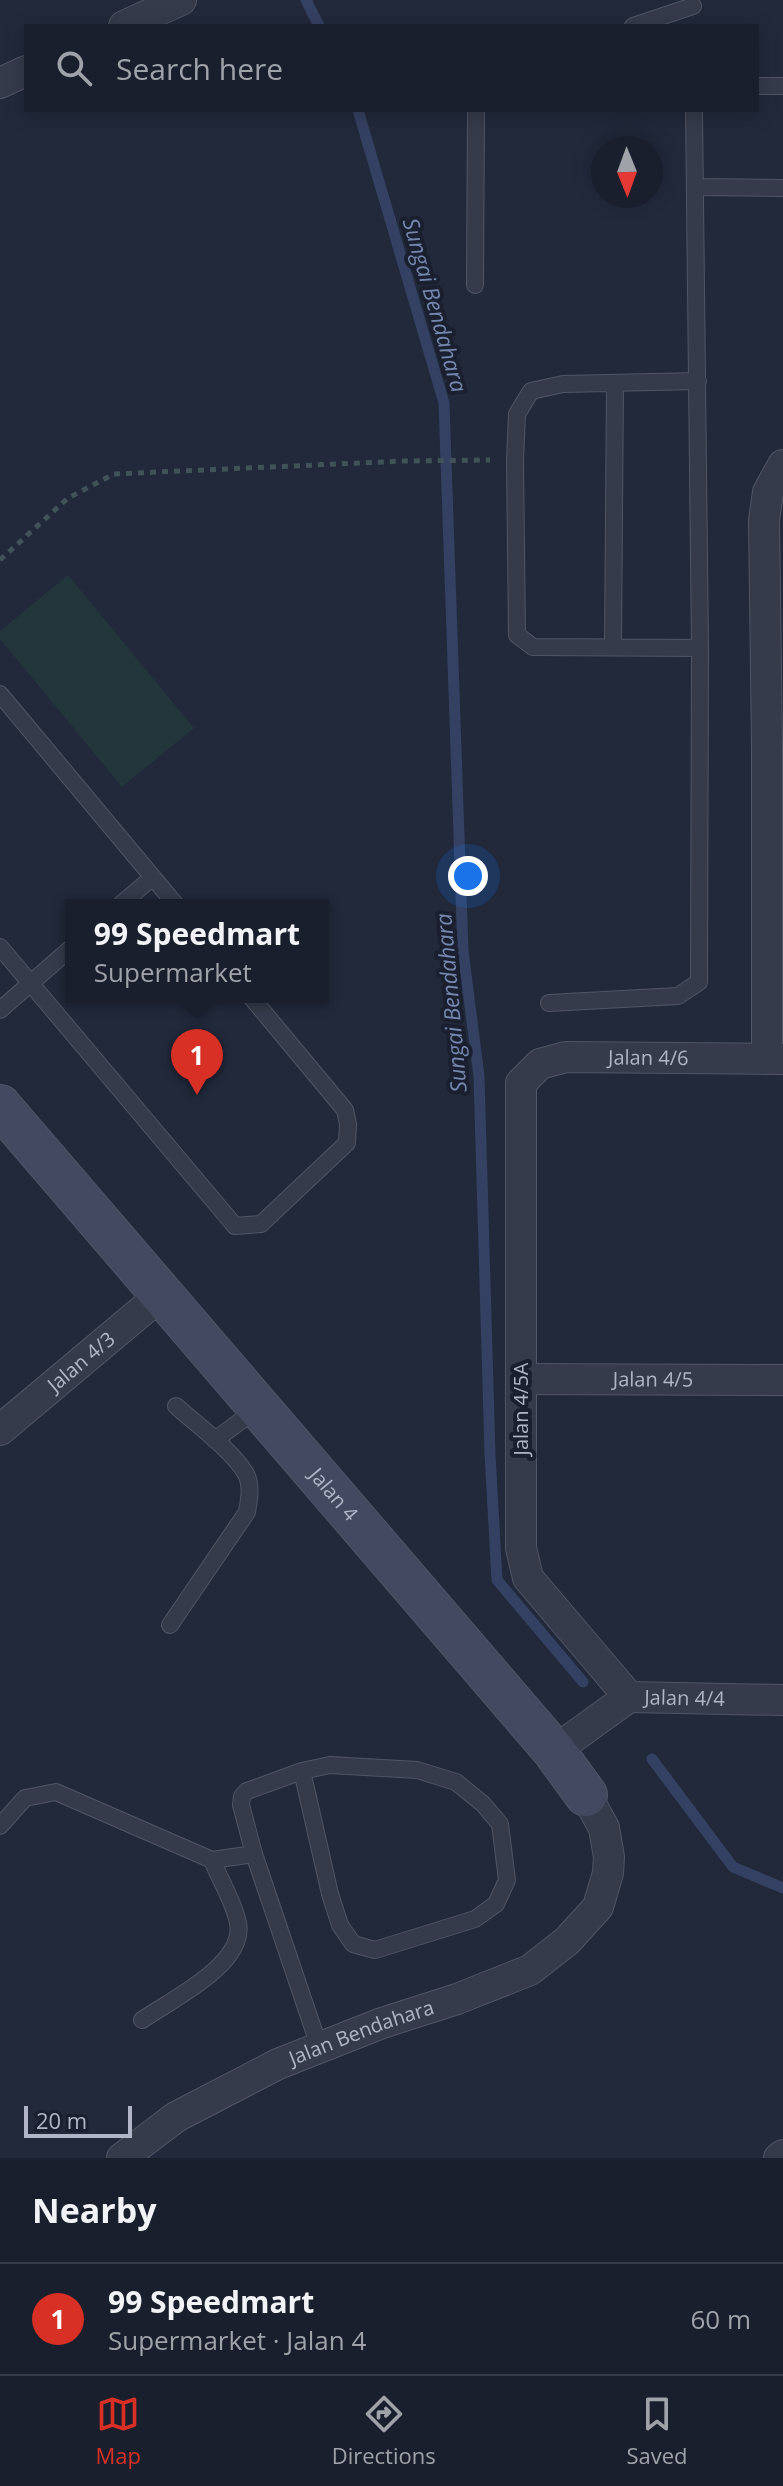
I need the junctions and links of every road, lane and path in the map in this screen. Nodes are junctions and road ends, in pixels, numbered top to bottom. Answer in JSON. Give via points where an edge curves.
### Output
{"nodes":[{"id":1,"x":181,"y":0,"type":"edge"},
{"id":2,"x":694,"y":3,"type":"edge"},
{"id":3,"x":128,"y":24,"type":"edge"},
{"id":4,"x":638,"y":24,"type":"edge"},
{"id":5,"x":693,"y":24,"type":"edge"},
{"id":6,"x":24,"y":72,"type":"edge"},
{"id":7,"x":0,"y":83,"type":"edge"},
{"id":8,"x":759,"y":86,"type":"edge"},
{"id":9,"x":783,"y":86,"type":"edge"},
{"id":10,"x":476,"y":112,"type":"edge"},
{"id":11,"x":694,"y":112,"type":"edge"},
{"id":12,"x":696,"y":187,"type":"junction"},
{"id":13,"x":783,"y":188,"type":"edge"},
{"id":14,"x":475,"y":285,"type":"dead end"},
{"id":15,"x":698,"y":381,"type":"junction"},
{"id":16,"x":615,"y":383,"type":"junction"},
{"id":17,"x":492,"y":460,"type":"dead end"},
{"id":18,"x":783,"y":464,"type":"edge"},
{"id":19,"x":0,"y":560,"type":"edge"},
{"id":20,"x":613,"y":647,"type":"junction"},
{"id":21,"x":700,"y":648,"type":"junction"},
{"id":22,"x":0,"y":694,"type":"edge"},
{"id":23,"x":775,"y":747,"type":"edge"},
{"id":24,"x":153,"y":877,"type":"junction"},
{"id":25,"x":127,"y":899,"type":"edge"},
{"id":26,"x":171,"y":899,"type":"edge"},
{"id":27,"x":0,"y":947,"type":"edge"},
{"id":28,"x":65,"y":953,"type":"edge"},
{"id":29,"x":30,"y":983,"type":"junction"},
{"id":30,"x":256,"y":1003,"type":"edge"},
{"id":31,"x":549,"y":1003,"type":"dead end"},
{"id":32,"x":0,"y":1010,"type":"edge"},
{"id":33,"x":775,"y":1059,"type":"edge"},
{"id":34,"x":521,"y":1083,"type":"joint"},
{"id":35,"x":0,"y":1106,"type":"edge"},
{"id":36,"x":162,"y":1294,"type":"junction"},
{"id":37,"x":521,"y":1379,"type":"junction"},
{"id":38,"x":783,"y":1380,"type":"edge"},
{"id":39,"x":176,"y":1406,"type":"dead end"},
{"id":40,"x":258,"y":1408,"type":"junction"},
{"id":41,"x":0,"y":1430,"type":"edge"},
{"id":42,"x":215,"y":1440,"type":"junction"},
{"id":43,"x":170,"y":1625,"type":"dead end"},
{"id":44,"x":629,"y":1697,"type":"junction"},
{"id":45,"x":783,"y":1700,"type":"edge"},
{"id":46,"x":554,"y":1751,"type":"junction"},
{"id":47,"x":302,"y":1771,"type":"junction"},
{"id":48,"x":586,"y":1795,"type":"joint"},
{"id":49,"x":0,"y":1826,"type":"edge"},
{"id":50,"x":254,"y":1854,"type":"junction"},
{"id":51,"x":212,"y":1860,"type":"junction"},
{"id":52,"x":598,"y":1907,"type":"joint"},
{"id":53,"x":142,"y":2020,"type":"dead end"},
{"id":54,"x":319,"y":2046,"type":"junction"},
{"id":55,"x":122,"y":2158,"type":"edge"}],
"edges":[{"from":1,"to":3,"type":"street"},
{"from":2,"to":4,"type":"lane"},
{"from":2,"to":5,"type":"lane"},
{"from":6,"to":7,"type":"street"},
{"from":8,"to":9,"type":"lane"},
{"from":10,"to":14,"type":"lane"},
{"from":11,"to":12,"type":"lane"},
{"from":12,"to":13,"type":"lane"},
{"from":12,"to":15,"type":"lane"},
{"from":15,"to":16,"type":"lane"},
{"from":15,"to":21,"type":"lane"},
{"from":16,"to":20,"type":"lane"},
{"from":16,"to":20,"type":"lane","via":[[531,391],[517,414],[515,461],[517,635],[533,647]]},
{"from":17,"to":19,"type":"path","via":[[114,474],[68,498]]},
{"from":18,"to":23,"type":"street","via":[[768,492],[764,520]]},
{"from":20,"to":21,"type":"lane"},
{"from":21,"to":31,"type":"lane","via":[[699,982],[678,996]]},
{"from":22,"to":24,"type":"lane"},
{"from":23,"to":33,"type":"street"},
{"from":24,"to":25,"type":"lane"},
{"from":24,"to":26,"type":"lane"},
{"from":27,"to":29,"type":"lane"},
{"from":28,"to":29,"type":"lane"},
{"from":29,"to":30,"type":"lane","via":[[235,1226],[261,1224],[347,1143],[345,1110]]},
{"from":29,"to":32,"type":"lane"},
{"from":33,"to":34,"type":"street","name":"Jalan 4/6","via":[[566,1057],[540,1064]]},
{"from":34,"to":37,"type":"street","name":"Jalan 4/5A"},
{"from":35,"to":36,"type":"street","name":"Jalan 4"},
{"from":36,"to":40,"type":"street","name":"Jalan 4"},
{"from":36,"to":41,"type":"street","name":"Jalan 4/3"},
{"from":37,"to":38,"type":"street","name":"Jalan 4/5"},
{"from":37,"to":44,"type":"street","name":"Jalan 4/5A","via":[[521,1548],[528,1578]]},
{"from":39,"to":42,"type":"lane"},
{"from":40,"to":42,"type":"lane"},
{"from":40,"to":46,"type":"street","name":"Jalan 4"},
{"from":42,"to":43,"type":"lane","via":[[247,1475],[247,1512]]},
{"from":44,"to":45,"type":"street","name":"Jalan 4/4"},
{"from":44,"to":46,"type":"street","name":"Jalan 4/4"},
{"from":46,"to":48,"type":"street","name":"Jalan 4"},
{"from":47,"to":47,"type":"lane","via":[[330,1894],[353,1944],[375,1950],[475,1919],[496,1904],[507,1880],[500,1824],[456,1782],[417,1770],[330,1765]]},
{"from":47,"to":50,"type":"lane","via":[[242,1796]]},
{"from":48,"to":52,"type":"street","name":"Jalan 4","via":[[604,1828],[609,1857]]},
{"from":49,"to":51,"type":"lane","via":[[25,1798],[56,1792]]},
{"from":50,"to":51,"type":"lane"},
{"from":50,"to":54,"type":"lane"},
{"from":51,"to":53,"type":"lane","via":[[238,1924],[237,1943],[222,1966]]},
{"from":52,"to":54,"type":"street","name":"Jalan Bendahara","via":[[530,1970]]},
{"from":54,"to":55,"type":"street","name":"Jalan Bendahara","via":[[176,2117]]}]}
